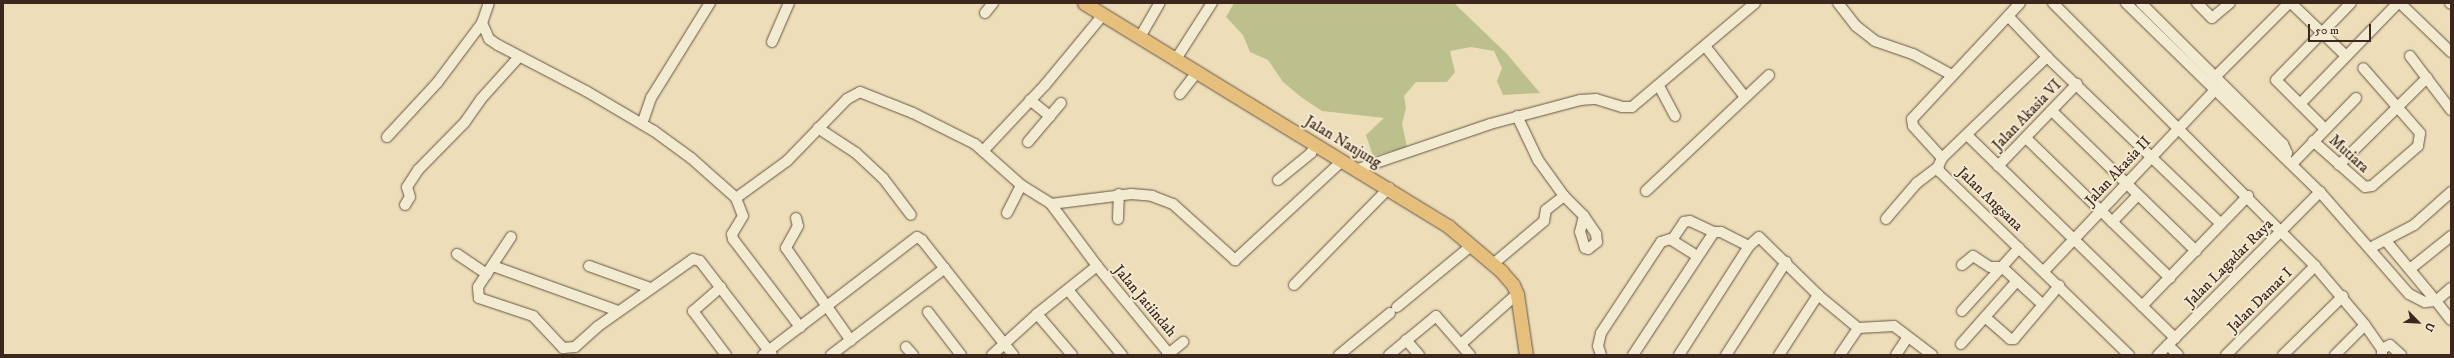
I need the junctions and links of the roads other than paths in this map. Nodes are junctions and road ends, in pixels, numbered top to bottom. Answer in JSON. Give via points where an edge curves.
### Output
{"nodes":[{"id":1,"x":489,"y":3,"type":"edge"},
{"id":2,"x":710,"y":3,"type":"edge"},
{"id":3,"x":789,"y":3,"type":"edge"},
{"id":4,"x":993,"y":3,"type":"edge"},
{"id":5,"x":1084,"y":3,"type":"edge"},
{"id":6,"x":1160,"y":3,"type":"edge"},
{"id":7,"x":1212,"y":3,"type":"edge"},
{"id":8,"x":1755,"y":3,"type":"edge"},
{"id":9,"x":1838,"y":3,"type":"edge"},
{"id":10,"x":2020,"y":3,"type":"edge"},
{"id":11,"x":2053,"y":3,"type":"edge"},
{"id":12,"x":2126,"y":3,"type":"edge"},
{"id":13,"x":2141,"y":3,"type":"edge"},
{"id":14,"x":2197,"y":3,"type":"edge"},
{"id":15,"x":2230,"y":3,"type":"edge"},
{"id":16,"x":2290,"y":3,"type":"edge"},
{"id":17,"x":2351,"y":3,"type":"edge"},
{"id":18,"x":2399,"y":3,"type":"edge"},
{"id":19,"x":985,"y":13,"type":"dead end"},
{"id":20,"x":1103,"y":15,"type":"junction"},
{"id":21,"x":2008,"y":16,"type":"junction"},
{"id":22,"x":482,"y":22,"type":"junction"},
{"id":23,"x":2322,"y":33,"type":"junction"},
{"id":24,"x":1140,"y":37,"type":"junction"},
{"id":25,"x":772,"y":42,"type":"dead end"},
{"id":26,"x":1704,"y":46,"type":"junction"},
{"id":27,"x":2451,"y":52,"type":"edge"},
{"id":28,"x":2346,"y":56,"type":"junction"},
{"id":29,"x":2410,"y":56,"type":"dead end"},
{"id":30,"x":519,"y":57,"type":"junction"},
{"id":31,"x":2047,"y":57,"type":"junction"},
{"id":32,"x":1176,"y":58,"type":"junction"},
{"id":33,"x":2363,"y":68,"type":"dead end"},
{"id":34,"x":1197,"y":72,"type":"junction"},
{"id":35,"x":1769,"y":75,"type":"dead end"},
{"id":36,"x":1952,"y":75,"type":"junction"},
{"id":37,"x":2216,"y":76,"type":"junction"},
{"id":38,"x":2427,"y":78,"type":"junction"},
{"id":39,"x":2077,"y":84,"type":"junction"},
{"id":40,"x":1659,"y":86,"type":"junction"},
{"id":41,"x":2211,"y":87,"type":"junction"},
{"id":42,"x":1180,"y":94,"type":"dead end"},
{"id":43,"x":1745,"y":97,"type":"junction"},
{"id":44,"x":2356,"y":98,"type":"dead end"},
{"id":45,"x":1030,"y":100,"type":"junction"},
{"id":46,"x":1061,"y":102,"type":"dead end"},
{"id":47,"x":2300,"y":104,"type":"junction"},
{"id":48,"x":2397,"y":108,"type":"junction"},
{"id":49,"x":2451,"y":110,"type":"edge"},
{"id":50,"x":2052,"y":111,"type":"junction"},
{"id":51,"x":1050,"y":116,"type":"junction"},
{"id":52,"x":1517,"y":116,"type":"junction"},
{"id":53,"x":1675,"y":116,"type":"dead end"},
{"id":54,"x":642,"y":124,"type":"junction"},
{"id":55,"x":818,"y":128,"type":"junction"},
{"id":56,"x":2179,"y":128,"type":"junction"},
{"id":57,"x":2325,"y":129,"type":"junction"},
{"id":58,"x":1967,"y":135,"type":"junction"},
{"id":59,"x":387,"y":137,"type":"dead end"},
{"id":60,"x":2026,"y":138,"type":"junction"},
{"id":61,"x":2313,"y":141,"type":"junction"},
{"id":62,"x":1028,"y":142,"type":"dead end"},
{"id":63,"x":1315,"y":145,"type":"junction"},
{"id":64,"x":983,"y":151,"type":"junction"},
{"id":65,"x":2152,"y":157,"type":"junction"},
{"id":66,"x":1942,"y":158,"type":"junction"},
{"id":67,"x":2288,"y":160,"type":"junction"},
{"id":68,"x":1342,"y":161,"type":"junction"},
{"id":69,"x":2339,"y":165,"type":"junction"},
{"id":70,"x":1998,"y":166,"type":"junction"},
{"id":71,"x":1938,"y":167,"type":"junction"},
{"id":72,"x":1358,"y":169,"type":"junction"},
{"id":73,"x":1278,"y":180,"type":"dead end"},
{"id":74,"x":2126,"y":184,"type":"junction"},
{"id":75,"x":1021,"y":185,"type":"junction"},
{"id":76,"x":1390,"y":188,"type":"junction"},
{"id":77,"x":1646,"y":191,"type":"dead end"},
{"id":78,"x":2320,"y":192,"type":"junction"},
{"id":79,"x":2451,"y":192,"type":"edge"},
{"id":80,"x":1119,"y":194,"type":"junction"},
{"id":81,"x":2138,"y":195,"type":"junction"},
{"id":82,"x":2248,"y":196,"type":"junction"},
{"id":83,"x":736,"y":198,"type":"junction"},
{"id":84,"x":1562,"y":198,"type":"junction"},
{"id":85,"x":1050,"y":204,"type":"junction"},
{"id":86,"x":406,"y":205,"type":"dead end"},
{"id":87,"x":2101,"y":211,"type":"junction"},
{"id":88,"x":1007,"y":213,"type":"dead end"},
{"id":89,"x":912,"y":215,"type":"dead end"},
{"id":90,"x":1584,"y":216,"type":"dead end"},
{"id":91,"x":796,"y":218,"type":"dead end"},
{"id":92,"x":1118,"y":219,"type":"dead end"},
{"id":93,"x":1886,"y":219,"type":"dead end"},
{"id":94,"x":2112,"y":222,"type":"junction"},
{"id":95,"x":2221,"y":224,"type":"junction"},
{"id":96,"x":2282,"y":230,"type":"junction"},
{"id":97,"x":1714,"y":232,"type":"junction"},
{"id":98,"x":2451,"y":236,"type":"edge"},
{"id":99,"x":511,"y":237,"type":"dead end"},
{"id":100,"x":2074,"y":239,"type":"junction"},
{"id":101,"x":1672,"y":240,"type":"junction"},
{"id":102,"x":2386,"y":241,"type":"junction"},
{"id":103,"x":1471,"y":246,"type":"junction"},
{"id":104,"x":1749,"y":246,"type":"junction"},
{"id":105,"x":2019,"y":248,"type":"junction"},
{"id":106,"x":2370,"y":248,"type":"junction"},
{"id":107,"x":2196,"y":251,"type":"junction"},
{"id":108,"x":457,"y":254,"type":"dead end"},
{"id":109,"x":1697,"y":256,"type":"junction"},
{"id":110,"x":1786,"y":262,"type":"junction"},
{"id":111,"x":1493,"y":264,"type":"junction"},
{"id":112,"x":1962,"y":265,"type":"dead end"},
{"id":113,"x":589,"y":266,"type":"dead end"},
{"id":114,"x":1097,"y":266,"type":"junction"},
{"id":115,"x":2315,"y":266,"type":"junction"},
{"id":116,"x":2002,"y":267,"type":"junction"},
{"id":117,"x":945,"y":268,"type":"junction"},
{"id":118,"x":2410,"y":269,"type":"junction"},
{"id":119,"x":490,"y":270,"type":"junction"},
{"id":120,"x":2044,"y":271,"type":"junction"},
{"id":121,"x":2170,"y":278,"type":"junction"},
{"id":122,"x":2017,"y":281,"type":"junction"},
{"id":123,"x":1294,"y":286,"type":"dead end"},
{"id":124,"x":2059,"y":286,"type":"junction"},
{"id":125,"x":721,"y":287,"type":"junction"},
{"id":126,"x":650,"y":288,"type":"junction"},
{"id":127,"x":2451,"y":288,"type":"edge"},
{"id":128,"x":1068,"y":290,"type":"junction"},
{"id":129,"x":1517,"y":294,"type":"junction"},
{"id":130,"x":1818,"y":295,"type":"junction"},
{"id":131,"x":2343,"y":296,"type":"junction"},
{"id":132,"x":2436,"y":302,"type":"junction"},
{"id":133,"x":2042,"y":304,"type":"junction"},
{"id":134,"x":2142,"y":306,"type":"junction"},
{"id":135,"x":826,"y":307,"type":"junction"},
{"id":136,"x":618,"y":311,"type":"junction"},
{"id":137,"x":1962,"y":311,"type":"dead end"},
{"id":138,"x":928,"y":312,"type":"dead end"},
{"id":139,"x":1037,"y":314,"type":"junction"},
{"id":140,"x":1984,"y":317,"type":"junction"},
{"id":141,"x":2451,"y":320,"type":"edge"},
{"id":142,"x":2365,"y":325,"type":"junction"},
{"id":143,"x":800,"y":327,"type":"junction"},
{"id":144,"x":1858,"y":328,"type":"junction"},
{"id":145,"x":1907,"y":338,"type":"junction"},
{"id":146,"x":1406,"y":340,"type":"junction"},
{"id":147,"x":851,"y":341,"type":"junction"},
{"id":148,"x":1184,"y":342,"type":"dead end"},
{"id":149,"x":2171,"y":342,"type":"junction"},
{"id":150,"x":1461,"y":344,"type":"junction"},
{"id":151,"x":1961,"y":344,"type":"dead end"},
{"id":152,"x":1004,"y":345,"type":"junction"},
{"id":153,"x":906,"y":347,"type":"dead end"},
{"id":154,"x":2382,"y":352,"type":"edge"},
{"id":155,"x":2123,"y":353,"type":"edge"},
{"id":156,"x":768,"y":354,"type":"edge"},
{"id":157,"x":1169,"y":354,"type":"edge"},
{"id":158,"x":726,"y":355,"type":"edge"},
{"id":159,"x":832,"y":355,"type":"edge"},
{"id":160,"x":913,"y":355,"type":"edge"},
{"id":161,"x":961,"y":355,"type":"edge"},
{"id":162,"x":992,"y":355,"type":"edge"},
{"id":163,"x":1013,"y":355,"type":"edge"},
{"id":164,"x":1072,"y":355,"type":"edge"},
{"id":165,"x":1122,"y":355,"type":"edge"},
{"id":166,"x":1339,"y":355,"type":"edge"},
{"id":167,"x":1389,"y":355,"type":"edge"},
{"id":168,"x":1419,"y":355,"type":"edge"},
{"id":169,"x":1470,"y":355,"type":"edge"},
{"id":170,"x":1526,"y":355,"type":"edge"},
{"id":171,"x":1601,"y":355,"type":"edge"},
{"id":172,"x":1633,"y":355,"type":"edge"},
{"id":173,"x":1679,"y":355,"type":"edge"},
{"id":174,"x":1726,"y":355,"type":"edge"},
{"id":175,"x":1779,"y":355,"type":"edge"},
{"id":176,"x":1840,"y":355,"type":"edge"},
{"id":177,"x":1896,"y":355,"type":"edge"},
{"id":178,"x":1932,"y":355,"type":"edge"},
{"id":179,"x":2158,"y":355,"type":"edge"},
{"id":180,"x":2178,"y":355,"type":"edge"},
{"id":181,"x":2226,"y":355,"type":"edge"},
{"id":182,"x":2284,"y":355,"type":"edge"},
{"id":183,"x":2335,"y":355,"type":"edge"},
{"id":184,"x":2401,"y":355,"type":"edge"}],
"edges":[{"from":1,"to":22,"type":"street"},
{"from":2,"to":54,"type":"street","via":[[651,98]]},
{"from":3,"to":25,"type":"street"},
{"from":4,"to":19,"type":"street"},
{"from":5,"to":20,"type":"main road","name":"Jalan Nanjung"},
{"from":6,"to":24,"type":"street"},
{"from":7,"to":32,"type":"street"},
{"from":8,"to":26,"type":"street"},
{"from":9,"to":36,"type":"street","via":[[1856,26],[1875,41],[1913,54]]},
{"from":10,"to":21,"type":"street","name":"Jalan Angsana"},
{"from":11,"to":56,"type":"street"},
{"from":12,"to":41,"type":"street"},
{"from":13,"to":37,"type":"street"},
{"from":14,"to":15,"type":"street","via":[[2212,18]]},
{"from":16,"to":23,"type":"street"},
{"from":16,"to":37,"type":"street","name":"Jalan Akasia II"},
{"from":17,"to":23,"type":"street"},
{"from":18,"to":27,"type":"street"},
{"from":18,"to":28,"type":"street"},
{"from":20,"to":24,"type":"main road","name":"Jalan Nanjung"},
{"from":20,"to":45,"type":"street"},
{"from":21,"to":31,"type":"street"},
{"from":21,"to":36,"type":"street","name":"Jalan Angsana"},
{"from":22,"to":30,"type":"street","via":[[489,39]]},
{"from":22,"to":59,"type":"street","via":[[437,83]]},
{"from":23,"to":28,"type":"street"},
{"from":23,"to":47,"type":"street","via":[[2276,80]]},
{"from":24,"to":32,"type":"main road","name":"Jalan Nanjung"},
{"from":26,"to":40,"type":"street"},
{"from":26,"to":43,"type":"street"},
{"from":28,"to":47,"type":"street"},
{"from":29,"to":38,"type":"street"},
{"from":30,"to":54,"type":"street","via":[[586,91]]},
{"from":30,"to":86,"type":"street","via":[[481,99],[465,122],[418,170],[407,187],[410,197]]},
{"from":31,"to":39,"type":"street"},
{"from":31,"to":58,"type":"street"},
{"from":32,"to":34,"type":"main road","name":"Jalan Nanjung"},
{"from":33,"to":48,"type":"street"},
{"from":34,"to":42,"type":"street"},
{"from":34,"to":63,"type":"main road","name":"Jalan Nanjung"},
{"from":35,"to":43,"type":"street"},
{"from":36,"to":66,"type":"street","name":"Jalan Angsana","via":[[1912,119],[1913,126]]},
{"from":37,"to":41,"type":"street","name":"Jalan Akasia II"},
{"from":37,"to":67,"type":"street","via":[[2283,144]]},
{"from":38,"to":48,"type":"street"},
{"from":38,"to":49,"type":"street"},
{"from":39,"to":50,"type":"street","name":"Jalan Akasia VI"},
{"from":39,"to":65,"type":"street"},
{"from":40,"to":52,"type":"street","via":[[1632,107],[1589,99]]},
{"from":40,"to":53,"type":"street"},
{"from":41,"to":56,"type":"street","name":"Jalan Akasia II"},
{"from":41,"to":67,"type":"street"},
{"from":43,"to":77,"type":"street"},
{"from":44,"to":57,"type":"street"},
{"from":45,"to":51,"type":"street"},
{"from":45,"to":64,"type":"street"},
{"from":46,"to":51,"type":"street"},
{"from":47,"to":57,"type":"street"},
{"from":48,"to":69,"type":"street"},
{"from":48,"to":69,"type":"street","name":"Mutiara","via":[[2420,133],[2421,142],[2372,186],[2365,187]]},
{"from":50,"to":60,"type":"street","name":"Jalan Akasia VI"},
{"from":50,"to":74,"type":"street"},
{"from":51,"to":62,"type":"street"},
{"from":52,"to":72,"type":"street"},
{"from":52,"to":84,"type":"street","via":[[1538,160]]},
{"from":54,"to":83,"type":"street","via":[[691,158]]},
{"from":55,"to":64,"type":"street","name":"Jalan Jatiindah","via":[[852,95],[862,92],[920,116]]},
{"from":55,"to":83,"type":"street","name":"Jalan Jatiindah","via":[[787,161]]},
{"from":55,"to":89,"type":"street","via":[[856,153],[883,178]]},
{"from":56,"to":65,"type":"street","name":"Jalan Akasia II"},
{"from":56,"to":82,"type":"street"},
{"from":57,"to":61,"type":"street"},
{"from":58,"to":66,"type":"street"},
{"from":58,"to":70,"type":"street"},
{"from":60,"to":70,"type":"street","name":"Jalan Akasia VI"},
{"from":60,"to":87,"type":"street"},
{"from":61,"to":67,"type":"street"},
{"from":61,"to":69,"type":"street","name":"Mutiara"},
{"from":63,"to":68,"type":"main road","name":"Jalan Nanjung"},
{"from":63,"to":73,"type":"street","via":[[1311,153]]},
{"from":64,"to":75,"type":"street","name":"Jalan Jatiindah"},
{"from":65,"to":74,"type":"street","name":"Jalan Akasia II"},
{"from":65,"to":95,"type":"street"},
{"from":66,"to":71,"type":"street","name":"Jalan Angsana"},
{"from":67,"to":78,"type":"street"},
{"from":68,"to":72,"type":"main road","name":"Jalan Nanjung"},
{"from":68,"to":80,"type":"street","via":[[1235,260],[1173,204],[1152,196]]},
{"from":70,"to":100,"type":"street"},
{"from":71,"to":93,"type":"street","via":[[1917,183]]},
{"from":71,"to":105,"type":"street","name":"Jalan Angsana","via":[[1940,172]]},
{"from":72,"to":76,"type":"main road","name":"Jalan Nanjung"},
{"from":74,"to":81,"type":"street"},
{"from":74,"to":87,"type":"street","name":"Jalan Akasia II"},
{"from":75,"to":85,"type":"street","name":"Jalan Jatiindah"},
{"from":75,"to":88,"type":"street"},
{"from":76,"to":103,"type":"main road","name":"Jalan Nanjung","via":[[1438,217]]},
{"from":76,"to":123,"type":"street"},
{"from":78,"to":96,"type":"street","name":"Jalan Lagadar Raya"},
{"from":78,"to":106,"type":"street"},
{"from":79,"to":102,"type":"street","via":[[2421,220]]},
{"from":80,"to":85,"type":"street"},
{"from":80,"to":92,"type":"street"},
{"from":81,"to":94,"type":"street"},
{"from":81,"to":107,"type":"street"},
{"from":82,"to":95,"type":"street"},
{"from":82,"to":96,"type":"street"},
{"from":83,"to":143,"type":"street","via":[[743,216],[732,234],[733,239]]},
{"from":84,"to":90,"type":"street"},
{"from":84,"to":111,"type":"street","via":[[1546,210],[1544,221]]},
{"from":85,"to":114,"type":"street","name":"Jalan Jatiindah"},
{"from":87,"to":94,"type":"street"},
{"from":87,"to":100,"type":"street","name":"Jalan Akasia II"},
{"from":91,"to":135,"type":"street","via":[[798,226],[786,248]]},
{"from":94,"to":121,"type":"street"},
{"from":95,"to":107,"type":"street"},
{"from":96,"to":115,"type":"street"},
{"from":96,"to":149,"type":"street","name":"Jalan Lagadar Raya"},
{"from":97,"to":101,"type":"street","via":[[1690,221],[1684,222]]},
{"from":97,"to":104,"type":"street","via":[[1721,232]]},
{"from":97,"to":109,"type":"street"},
{"from":98,"to":118,"type":"street"},
{"from":99,"to":119,"type":"street"},
{"from":100,"to":120,"type":"street","name":"Jalan Akasia II"},
{"from":100,"to":134,"type":"street"},
{"from":101,"to":109,"type":"street"},
{"from":101,"to":171,"type":"street","via":[[1666,239],[1661,242],[1601,332],[1598,346]]},
{"from":102,"to":106,"type":"street"},
{"from":102,"to":118,"type":"street"},
{"from":103,"to":111,"type":"main road","name":"Jalan Nanjung"},
{"from":103,"to":166,"type":"street"},
{"from":104,"to":110,"type":"street","via":[[1759,237]]},
{"from":104,"to":173,"type":"street"},
{"from":105,"to":116,"type":"street"},
{"from":105,"to":120,"type":"street","name":"Jalan Angsana"},
{"from":106,"to":132,"type":"street","via":[[2414,297],[2425,302]]},
{"from":107,"to":121,"type":"street"},
{"from":108,"to":119,"type":"street"},
{"from":109,"to":172,"type":"street"},
{"from":110,"to":130,"type":"street"},
{"from":110,"to":174,"type":"street"},
{"from":111,"to":129,"type":"main road","name":"Jalan Nanjung","via":[[1508,277]]},
{"from":112,"to":116,"type":"street","via":[[1973,256],[1990,267]]},
{"from":113,"to":126,"type":"street"},
{"from":114,"to":128,"type":"street"},
{"from":114,"to":157,"type":"street","name":"Jalan Jatiindah"},
{"from":115,"to":131,"type":"street"},
{"from":115,"to":181,"type":"street","name":"Jalan Damar I"},
{"from":116,"to":122,"type":"street"},
{"from":116,"to":137,"type":"street"},
{"from":117,"to":135,"type":"street","via":[[922,240],[914,238]]},
{"from":117,"to":147,"type":"street"},
{"from":117,"to":152,"type":"street"},
{"from":118,"to":132,"type":"street"},
{"from":119,"to":136,"type":"street"},
{"from":119,"to":136,"type":"street","via":[[478,287],[479,298],[533,316],[559,346],[567,349],[575,347]]},
{"from":120,"to":124,"type":"street","name":"Jalan Angsana"},
{"from":121,"to":134,"type":"street"},
{"from":122,"to":133,"type":"street"},
{"from":122,"to":140,"type":"street"},
{"from":124,"to":133,"type":"street"},
{"from":124,"to":155,"type":"street","name":"Jalan Angsana"},
{"from":125,"to":126,"type":"street","via":[[700,261],[693,259]]},
{"from":125,"to":156,"type":"street"},
{"from":125,"to":158,"type":"street","via":[[693,311]]},
{"from":126,"to":136,"type":"street"},
{"from":127,"to":132,"type":"street"},
{"from":128,"to":139,"type":"street"},
{"from":128,"to":165,"type":"street"},
{"from":129,"to":150,"type":"street"},
{"from":129,"to":170,"type":"main road","name":"Jalan Nanjung"},
{"from":130,"to":144,"type":"street"},
{"from":130,"to":175,"type":"street"},
{"from":131,"to":142,"type":"street"},
{"from":131,"to":182,"type":"street"},
{"from":132,"to":141,"type":"street"},
{"from":133,"to":140,"type":"street","via":[[2014,339],[2010,339]]},
{"from":134,"to":149,"type":"street"},
{"from":135,"to":143,"type":"street"},
{"from":135,"to":147,"type":"street"},
{"from":138,"to":161,"type":"street"},
{"from":139,"to":152,"type":"street"},
{"from":139,"to":164,"type":"street"},
{"from":140,"to":151,"type":"street"},
{"from":142,"to":154,"type":"street"},
{"from":142,"to":183,"type":"street"},
{"from":143,"to":156,"type":"street"},
{"from":144,"to":145,"type":"street","via":[[1894,326]]},
{"from":144,"to":176,"type":"street"},
{"from":145,"to":177,"type":"street"},
{"from":145,"to":178,"type":"street"},
{"from":146,"to":150,"type":"street","via":[[1436,316]]},
{"from":146,"to":167,"type":"street"},
{"from":146,"to":168,"type":"street"},
{"from":147,"to":159,"type":"street"},
{"from":148,"to":157,"type":"street"},
{"from":149,"to":179,"type":"street","name":"Jalan Lagadar Raya"},
{"from":149,"to":180,"type":"street"},
{"from":150,"to":169,"type":"street"},
{"from":152,"to":162,"type":"street"},
{"from":152,"to":163,"type":"street"},
{"from":153,"to":160,"type":"street"},
{"from":154,"to":184,"type":"street","via":[[2390,345]]}]}
